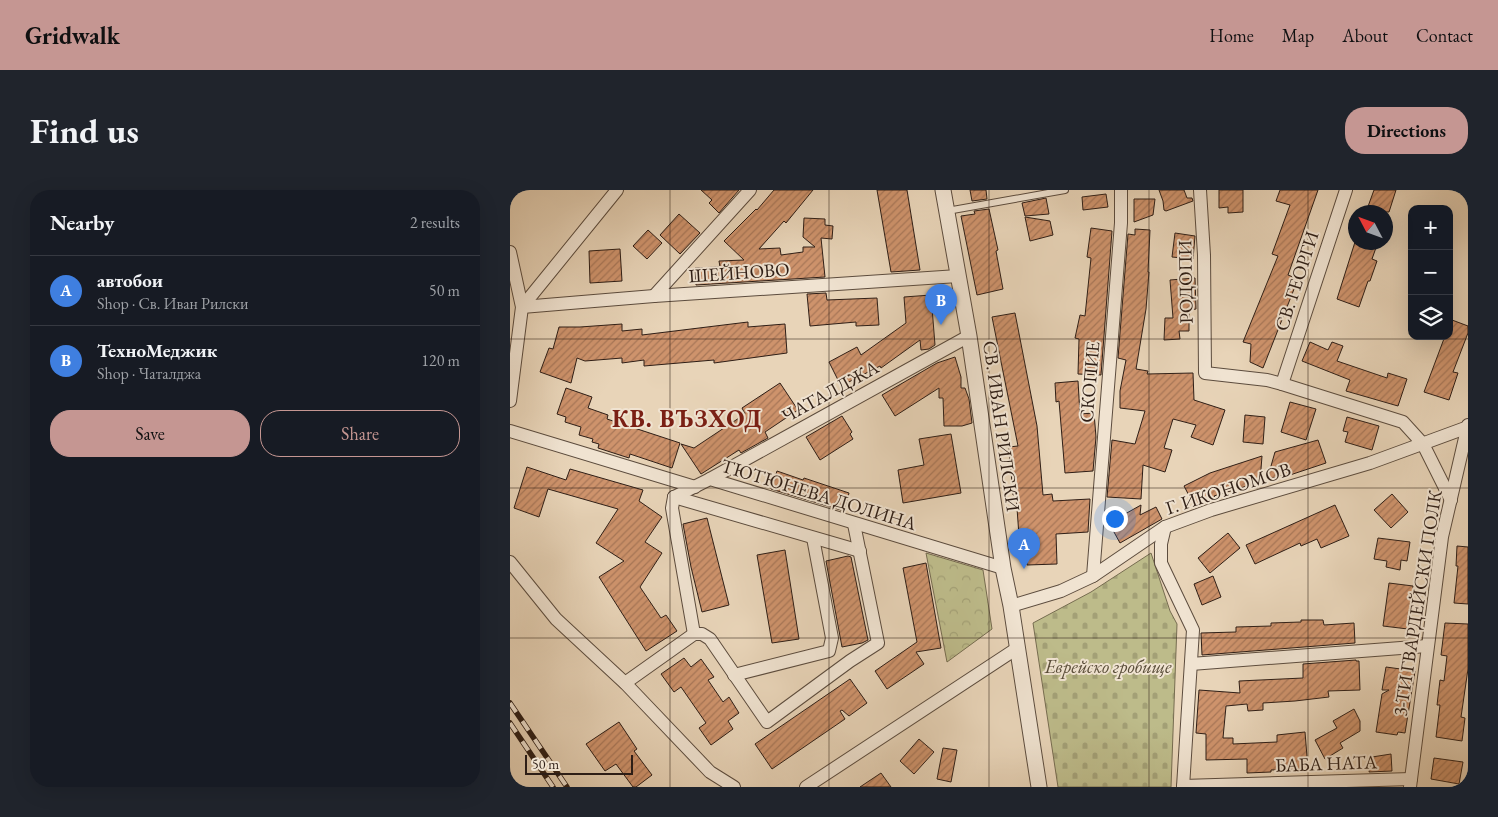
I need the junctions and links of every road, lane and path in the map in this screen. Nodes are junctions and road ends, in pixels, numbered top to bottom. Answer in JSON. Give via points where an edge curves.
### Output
{"nodes":[{"id":1,"x":617,"y":190,"type":"edge"},
{"id":2,"x":750,"y":190,"type":"edge"},
{"id":3,"x":943,"y":190,"type":"edge"},
{"id":4,"x":1066,"y":190,"type":"edge"},
{"id":5,"x":1121,"y":190,"type":"edge"},
{"id":6,"x":1200,"y":190,"type":"edge"},
{"id":7,"x":1346,"y":190,"type":"edge"},
{"id":8,"x":947,"y":211,"type":"junction"},
{"id":9,"x":510,"y":252,"type":"edge"},
{"id":10,"x":958,"y":276,"type":"junction"},
{"id":11,"x":654,"y":296,"type":"junction"},
{"id":12,"x":522,"y":307,"type":"junction"},
{"id":13,"x":968,"y":336,"type":"junction"},
{"id":14,"x":1282,"y":384,"type":"junction"},
{"id":15,"x":510,"y":401,"type":"edge"},
{"id":16,"x":1468,"y":427,"type":"edge"},
{"id":17,"x":510,"y":431,"type":"edge"},
{"id":18,"x":1423,"y":444,"type":"junction"},
{"id":19,"x":710,"y":479,"type":"junction"},
{"id":20,"x":694,"y":487,"type":"junction"},
{"id":21,"x":674,"y":496,"type":"junction"},
{"id":22,"x":1451,"y":500,"type":"junction"},
{"id":23,"x":854,"y":524,"type":"junction"},
{"id":24,"x":1164,"y":527,"type":"junction"},
{"id":25,"x":813,"y":538,"type":"junction"},
{"id":26,"x":860,"y":551,"type":"junction"},
{"id":27,"x":510,"y":562,"type":"edge"},
{"id":28,"x":1003,"y":568,"type":"junction"},
{"id":29,"x":1092,"y":576,"type":"junction"},
{"id":30,"x":1011,"y":606,"type":"junction"},
{"id":31,"x":694,"y":634,"type":"junction"},
{"id":32,"x":1427,"y":646,"type":"junction"},
{"id":33,"x":1016,"y":649,"type":"junction"},
{"id":34,"x":1191,"y":664,"type":"junction"},
{"id":35,"x":734,"y":675,"type":"junction"},
{"id":36,"x":625,"y":683,"type":"junction"},
{"id":37,"x":1410,"y":783,"type":"edge"},
{"id":38,"x":734,"y":787,"type":"edge"},
{"id":39,"x":806,"y":787,"type":"edge"},
{"id":40,"x":1039,"y":787,"type":"edge"},
{"id":41,"x":1183,"y":787,"type":"edge"}],
"edges":[{"from":1,"to":12,"type":"street"},
{"from":2,"to":11,"type":"street"},
{"from":3,"to":8,"type":"street","name":"СВ. ИВАН РИЛСКИ"},
{"from":4,"to":8,"type":"lane"},
{"from":5,"to":29,"type":"street","name":"СКОПИЕ"},
{"from":6,"to":14,"type":"street","name":"РОДОПИ","via":[[1205,373]]},
{"from":7,"to":14,"type":"street","name":"СВ. ГЕОРГИ"},
{"from":8,"to":10,"type":"street","name":"СВ. ИВАН РИЛСКИ"},
{"from":9,"to":12,"type":"street"},
{"from":10,"to":11,"type":"street","name":"ШЕЙНОВО"},
{"from":10,"to":13,"type":"street","name":"СВ. ИВАН РИЛСКИ"},
{"from":11,"to":12,"type":"street","name":"ШЕЙНОВО"},
{"from":12,"to":15,"type":"street"},
{"from":13,"to":19,"type":"street","name":"ЧАТАЛДЖА"},
{"from":13,"to":28,"type":"street","name":"СВ. ИВАН РИЛСКИ"},
{"from":14,"to":18,"type":"street","via":[[1403,422]]},
{"from":16,"to":18,"type":"street","name":"Г. ИКОНОМОВ"},
{"from":16,"to":22,"type":"street","name":"3-ТИ ГВАРДЕЙСКИ ПОЛК"},
{"from":17,"to":20,"type":"street","name":"ТЮТЮНЕВА ДОЛИНА"},
{"from":18,"to":22,"type":"street"},
{"from":18,"to":24,"type":"street","name":"Г. ИКОНОМОВ"},
{"from":19,"to":20,"type":"street","name":"ТЮТЮНЕВА ДОЛИНА"},
{"from":19,"to":23,"type":"street","name":"ТЮТЮНЕВА ДОЛИНА"},
{"from":20,"to":21,"type":"street"},
{"from":21,"to":25,"type":"street"},
{"from":21,"to":31,"type":"street","via":[[672,508]]},
{"from":22,"to":32,"type":"street","name":"3-ТИ ГВАРДЕЙСКИ ПОЛК","via":[[1442,537]]},
{"from":23,"to":26,"type":"street"},
{"from":23,"to":28,"type":"street","name":"ТЮТЮНЕВА ДОЛИНА"},
{"from":24,"to":29,"type":"street","name":"Г. ИКОНОМОВ"},
{"from":24,"to":34,"type":"street","via":[[1162,563],[1193,630]]},
{"from":25,"to":26,"type":"street"},
{"from":25,"to":35,"type":"street","via":[[832,638],[829,651]]},
{"from":26,"to":35,"type":"street","via":[[878,643],[767,722]]},
{"from":27,"to":36,"type":"street","via":[[556,618]]},
{"from":28,"to":30,"type":"street","name":"СВ. ИВАН РИЛСКИ"},
{"from":29,"to":30,"type":"street","name":"Г. ИКОНОМОВ","via":[[1061,591]]},
{"from":30,"to":33,"type":"street","name":"СВ. ИВАН РИЛСКИ"},
{"from":31,"to":35,"type":"street","via":[[710,639]]},
{"from":31,"to":36,"type":"street"},
{"from":32,"to":34,"type":"street"},
{"from":32,"to":37,"type":"street","name":"3-ТИ ГВАРДЕЙСКИ ПОЛК"},
{"from":33,"to":39,"type":"street"},
{"from":33,"to":40,"type":"street","name":"СВ. ИВАН РИЛСКИ"},
{"from":34,"to":41,"type":"street"},
{"from":36,"to":38,"type":"street","via":[[710,772]]},
{"from":37,"to":41,"type":"street","name":"БАБА НАТА"}]}
